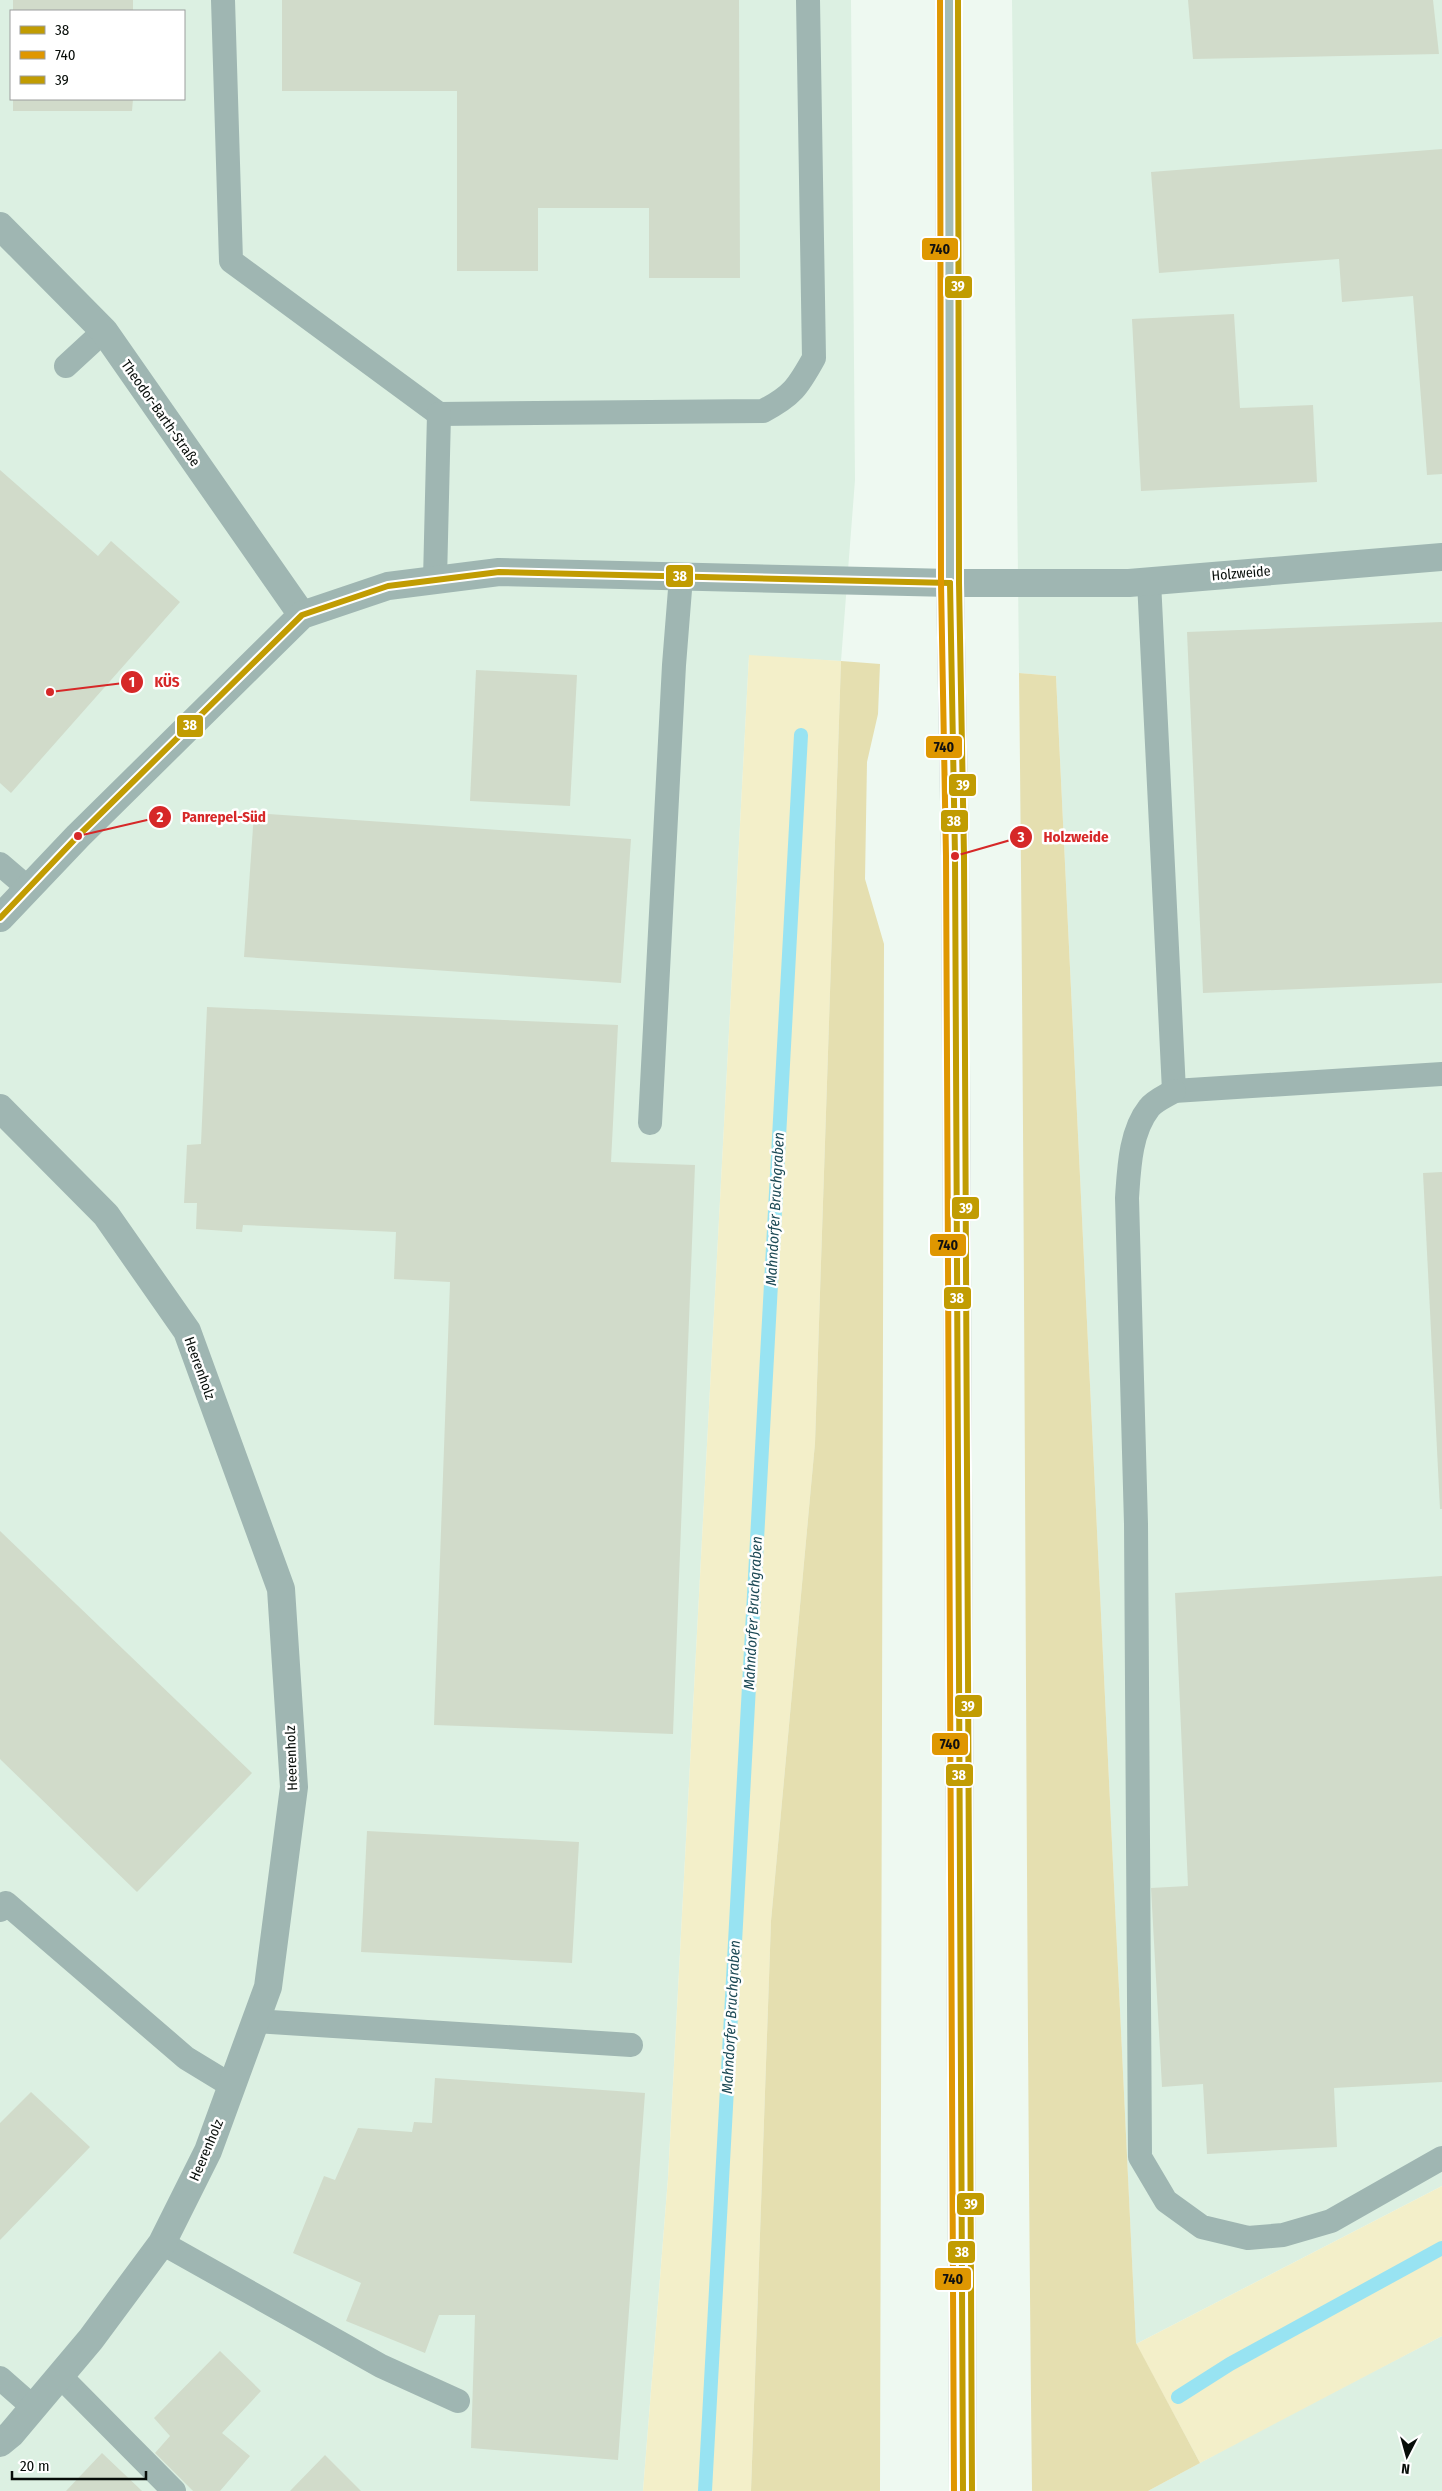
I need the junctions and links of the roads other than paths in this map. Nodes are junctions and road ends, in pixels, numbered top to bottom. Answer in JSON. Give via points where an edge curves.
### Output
{"nodes":[{"id":1,"x":223,"y":0,"type":"edge"},
{"id":2,"x":808,"y":0,"type":"edge"},
{"id":3,"x":949,"y":0,"type":"edge"},
{"id":4,"x":0,"y":226,"type":"edge"},
{"id":5,"x":104,"y":331,"type":"junction"},
{"id":6,"x":66,"y":366,"type":"dead end"},
{"id":7,"x":439,"y":414,"type":"junction"},
{"id":8,"x":1442,"y":557,"type":"edge"},
{"id":9,"x":681,"y":577,"type":"junction"},
{"id":10,"x":435,"y":580,"type":"junction"},
{"id":11,"x":1149,"y":581,"type":"junction"},
{"id":12,"x":950,"y":583,"type":"junction"},
{"id":13,"x":302,"y":615,"type":"junction"},
{"id":14,"x":0,"y":864,"type":"edge"},
{"id":15,"x":28,"y":888,"type":"junction"},
{"id":16,"x":0,"y":918,"type":"edge"},
{"id":17,"x":1442,"y":1074,"type":"edge"},
{"id":18,"x":1174,"y":1090,"type":"junction"},
{"id":19,"x":0,"y":1108,"type":"edge"},
{"id":20,"x":650,"y":1123,"type":"dead end"},
{"id":21,"x":0,"y":1910,"type":"edge"},
{"id":22,"x":255,"y":2021,"type":"junction"},
{"id":23,"x":631,"y":2045,"type":"dead end"},
{"id":24,"x":232,"y":2086,"type":"junction"},
{"id":25,"x":1442,"y":2158,"type":"edge"},
{"id":26,"x":162,"y":2244,"type":"junction"},
{"id":27,"x":60,"y":2376,"type":"junction"},
{"id":28,"x":0,"y":2378,"type":"edge"},
{"id":29,"x":458,"y":2402,"type":"dead end"},
{"id":30,"x":33,"y":2407,"type":"junction"},
{"id":31,"x":0,"y":2443,"type":"edge"},
{"id":32,"x":174,"y":2491,"type":"edge"},
{"id":33,"x":963,"y":2491,"type":"edge"}],
"edges":[{"from":1,"to":7,"type":"lane","via":[[231,262]]},
{"from":2,"to":7,"type":"lane","via":[[814,358],[803,379],[786,399],[763,411]]},
{"from":3,"to":12,"type":"main road"},
{"from":4,"to":5,"type":"street","name":"Theodor-Barth-Straße"},
{"from":5,"to":6,"type":"lane"},
{"from":5,"to":13,"type":"street","name":"Theodor-Barth-Straße"},
{"from":7,"to":10,"type":"lane"},
{"from":8,"to":11,"type":"street","name":"Holzweide"},
{"from":9,"to":10,"type":"street","name":"Holzweide","via":[[499,572]]},
{"from":9,"to":12,"type":"street","name":"Holzweide"},
{"from":9,"to":20,"type":"lane"},
{"from":10,"to":13,"type":"street","name":"Holzweide","via":[[388,586]]},
{"from":11,"to":12,"type":"street","name":"Holzweide"},
{"from":11,"to":18,"type":"lane"},
{"from":12,"to":33,"type":"main road","via":[[955,856]]},
{"from":13,"to":15,"type":"street"},
{"from":14,"to":15,"type":"lane"},
{"from":15,"to":16,"type":"street"},
{"from":17,"to":18,"type":"lane"},
{"from":18,"to":25,"type":"lane","via":[[1149,1108],[1137,1130],[1127,1198],[1136,1524],[1140,2157],[1166,2201],[1202,2227],[1248,2238],[1283,2235],[1330,2221]]},
{"from":19,"to":22,"type":"street","name":"Heerenholz","via":[[106,1215],[187,1331],[281,1589],[294,1786],[268,1987]]},
{"from":21,"to":24,"type":"lane","via":[[6,1903],[186,2058]]},
{"from":22,"to":23,"type":"lane"},
{"from":22,"to":24,"type":"street","name":"Heerenholz"},
{"from":24,"to":26,"type":"street","name":"Heerenholz","via":[[208,2151]]},
{"from":26,"to":27,"type":"street","name":"Heerenholz"},
{"from":26,"to":29,"type":"lane","via":[[381,2366]]},
{"from":27,"to":30,"type":"street","name":"Heerenholz"},
{"from":27,"to":32,"type":"lane"},
{"from":28,"to":30,"type":"lane"},
{"from":30,"to":31,"type":"street","name":"Heerenholz"}]}
